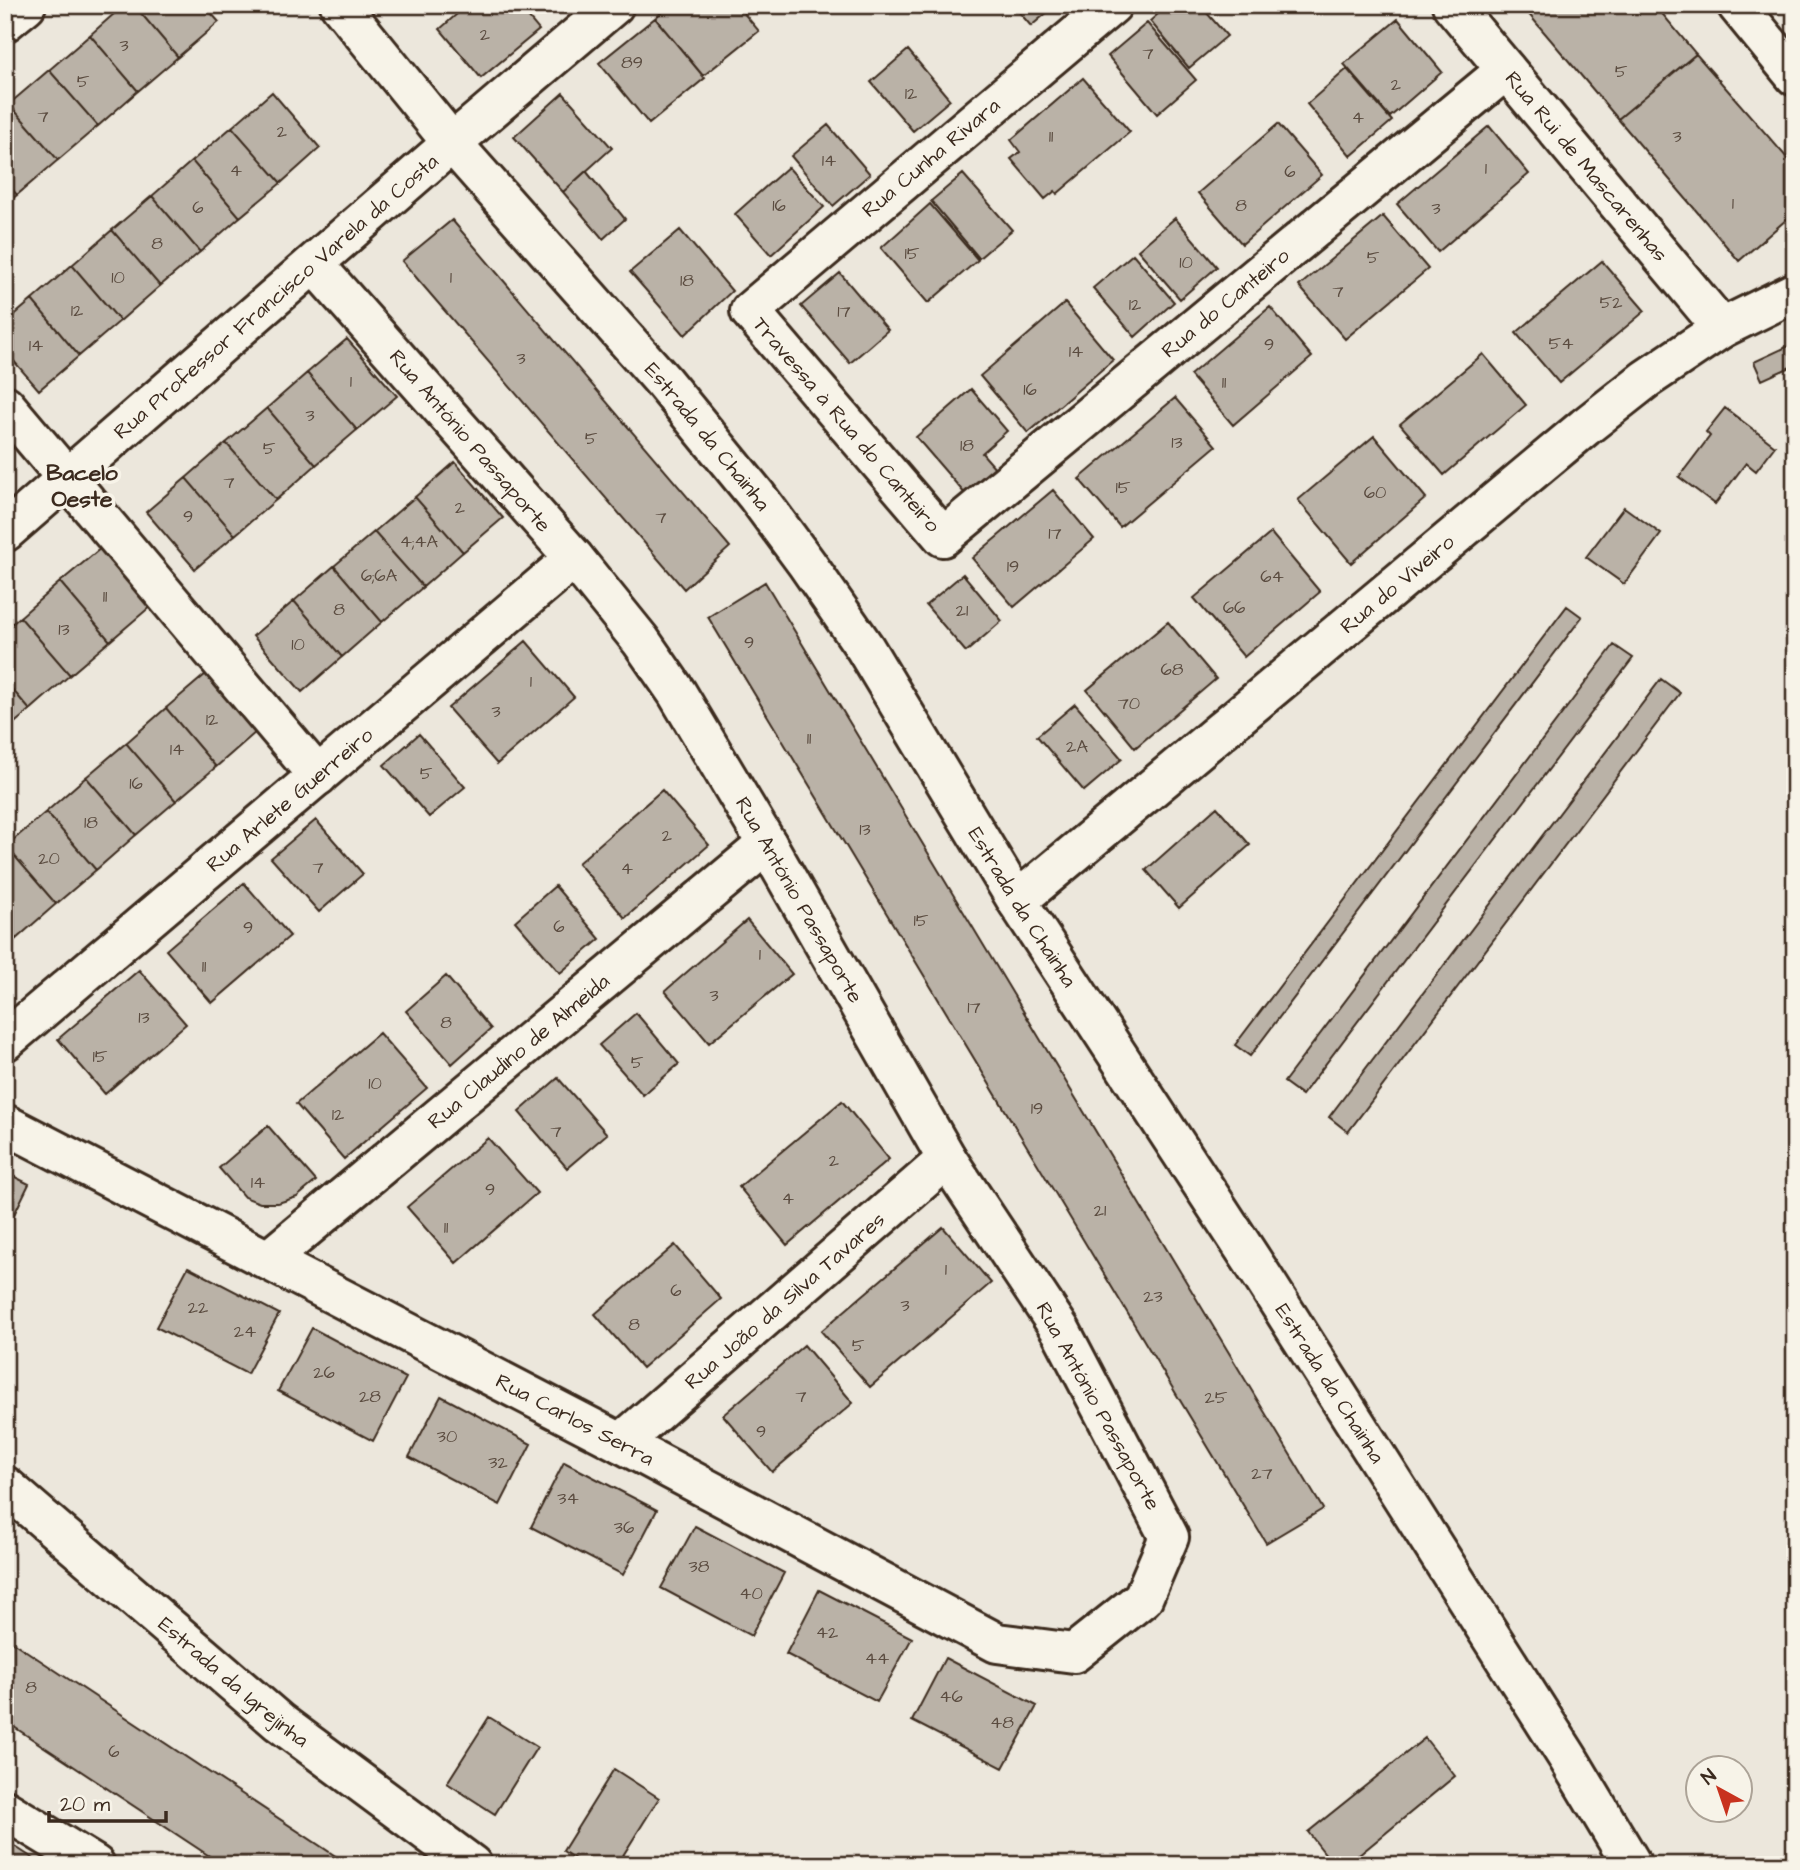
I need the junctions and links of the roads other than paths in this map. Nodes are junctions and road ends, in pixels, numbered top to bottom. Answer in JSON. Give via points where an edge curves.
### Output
{"nodes":[{"id":1,"x":26,"y":5,"type":"edge"},
{"id":2,"x":340,"y":5,"type":"edge"},
{"id":3,"x":614,"y":5,"type":"edge"},
{"id":4,"x":1112,"y":5,"type":"edge"},
{"id":5,"x":1452,"y":5,"type":"edge"},
{"id":6,"x":1737,"y":5,"type":"edge"},
{"id":7,"x":5,"y":22,"type":"edge"},
{"id":8,"x":1506,"y":70,"type":"junction"},
{"id":9,"x":1795,"y":76,"type":"edge"},
{"id":10,"x":452,"y":143,"type":"junction"},
{"id":11,"x":314,"y":264,"type":"junction"},
{"id":12,"x":1795,"y":292,"type":"edge"},
{"id":13,"x":750,"y":311,"type":"joint"},
{"id":14,"x":1722,"y":328,"type":"junction"},
{"id":15,"x":5,"y":405,"type":"edge"},
{"id":16,"x":67,"y":479,"type":"junction"},
{"id":17,"x":5,"y":532,"type":"edge"},
{"id":18,"x":943,"y":537,"type":"joint"},
{"id":19,"x":574,"y":558,"type":"junction"},
{"id":20,"x":318,"y":776,"type":"junction"},
{"id":21,"x":767,"y":844,"type":"junction"},
{"id":22,"x":1017,"y":901,"type":"junction"},
{"id":23,"x":5,"y":1041,"type":"edge"},
{"id":24,"x":5,"y":1124,"type":"edge"},
{"id":25,"x":947,"y":1159,"type":"junction"},
{"id":26,"x":268,"y":1260,"type":"junction"},
{"id":27,"x":621,"y":1443,"type":"junction"},
{"id":28,"x":5,"y":1486,"type":"edge"},
{"id":29,"x":1143,"y":1598,"type":"joint"},
{"id":30,"x":5,"y":1810,"type":"edge"},
{"id":31,"x":93,"y":1864,"type":"edge"},
{"id":32,"x":468,"y":1864,"type":"edge"},
{"id":33,"x":1632,"y":1865,"type":"edge"}],
"edges":[{"from":1,"to":7,"type":"street"},
{"from":2,"to":10,"type":"street","name":"Estrada da Chainha"},
{"from":3,"to":10,"type":"street","name":"Rua Professor Francisco Varela da Costa"},
{"from":4,"to":13,"type":"street","name":"Rua Cunha Rivara"},
{"from":5,"to":8,"type":"street","name":"Rua Rui de Mascarenhas"},
{"from":6,"to":9,"type":"street"},
{"from":8,"to":14,"type":"street","name":"Rua Rui de Mascarenhas"},
{"from":8,"to":18,"type":"street","name":"Rua do Canteiro"},
{"from":10,"to":11,"type":"street","name":"Rua Professor Francisco Varela da Costa"},
{"from":10,"to":22,"type":"street","name":"Estrada da Chainha","via":[[662,380],[756,495],[865,648]]},
{"from":11,"to":16,"type":"street","name":"Rua Professor Francisco Varela da Costa"},
{"from":11,"to":19,"type":"street","name":"Rua António Passaporte"},
{"from":12,"to":14,"type":"street","name":"Rua do Viveiro"},
{"from":13,"to":18,"type":"street","name":"Travessa à Rua do Canteiro"},
{"from":14,"to":22,"type":"street","name":"Rua do Viveiro","via":[[1585,427]]},
{"from":15,"to":16,"type":"street"},
{"from":16,"to":17,"type":"street","name":"Rua Professor Francisco Varela da Costa"},
{"from":16,"to":20,"type":"street"},
{"from":19,"to":20,"type":"street","name":"Rua Arlete Guerreiro"},
{"from":19,"to":21,"type":"street","name":"Rua António Passaporte","via":[[677,692]]},
{"from":20,"to":23,"type":"street","name":"Rua Arlete Guerreiro"},
{"from":21,"to":25,"type":"street","name":"Rua António Passaporte"},
{"from":21,"to":26,"type":"street","name":"Rua Claudino de Almeida"},
{"from":22,"to":33,"type":"street","name":"Estrada da Chainha","via":[[1262,1276]]},
{"from":24,"to":26,"type":"street","name":"Rua Carlos Serra"},
{"from":25,"to":27,"type":"street","name":"Rua João da Silva Tavares"},
{"from":25,"to":29,"type":"street","name":"Rua António Passaporte","via":[[1061,1331],[1169,1537]]},
{"from":26,"to":27,"type":"street","name":"Rua Carlos Serra"},
{"from":27,"to":29,"type":"street","name":"Rua Carlos Serra","via":[[997,1643],[1074,1653]]},
{"from":28,"to":32,"type":"street","name":"Estrada da Igrejinha","via":[[279,1722]]},
{"from":30,"to":31,"type":"street"}]}
